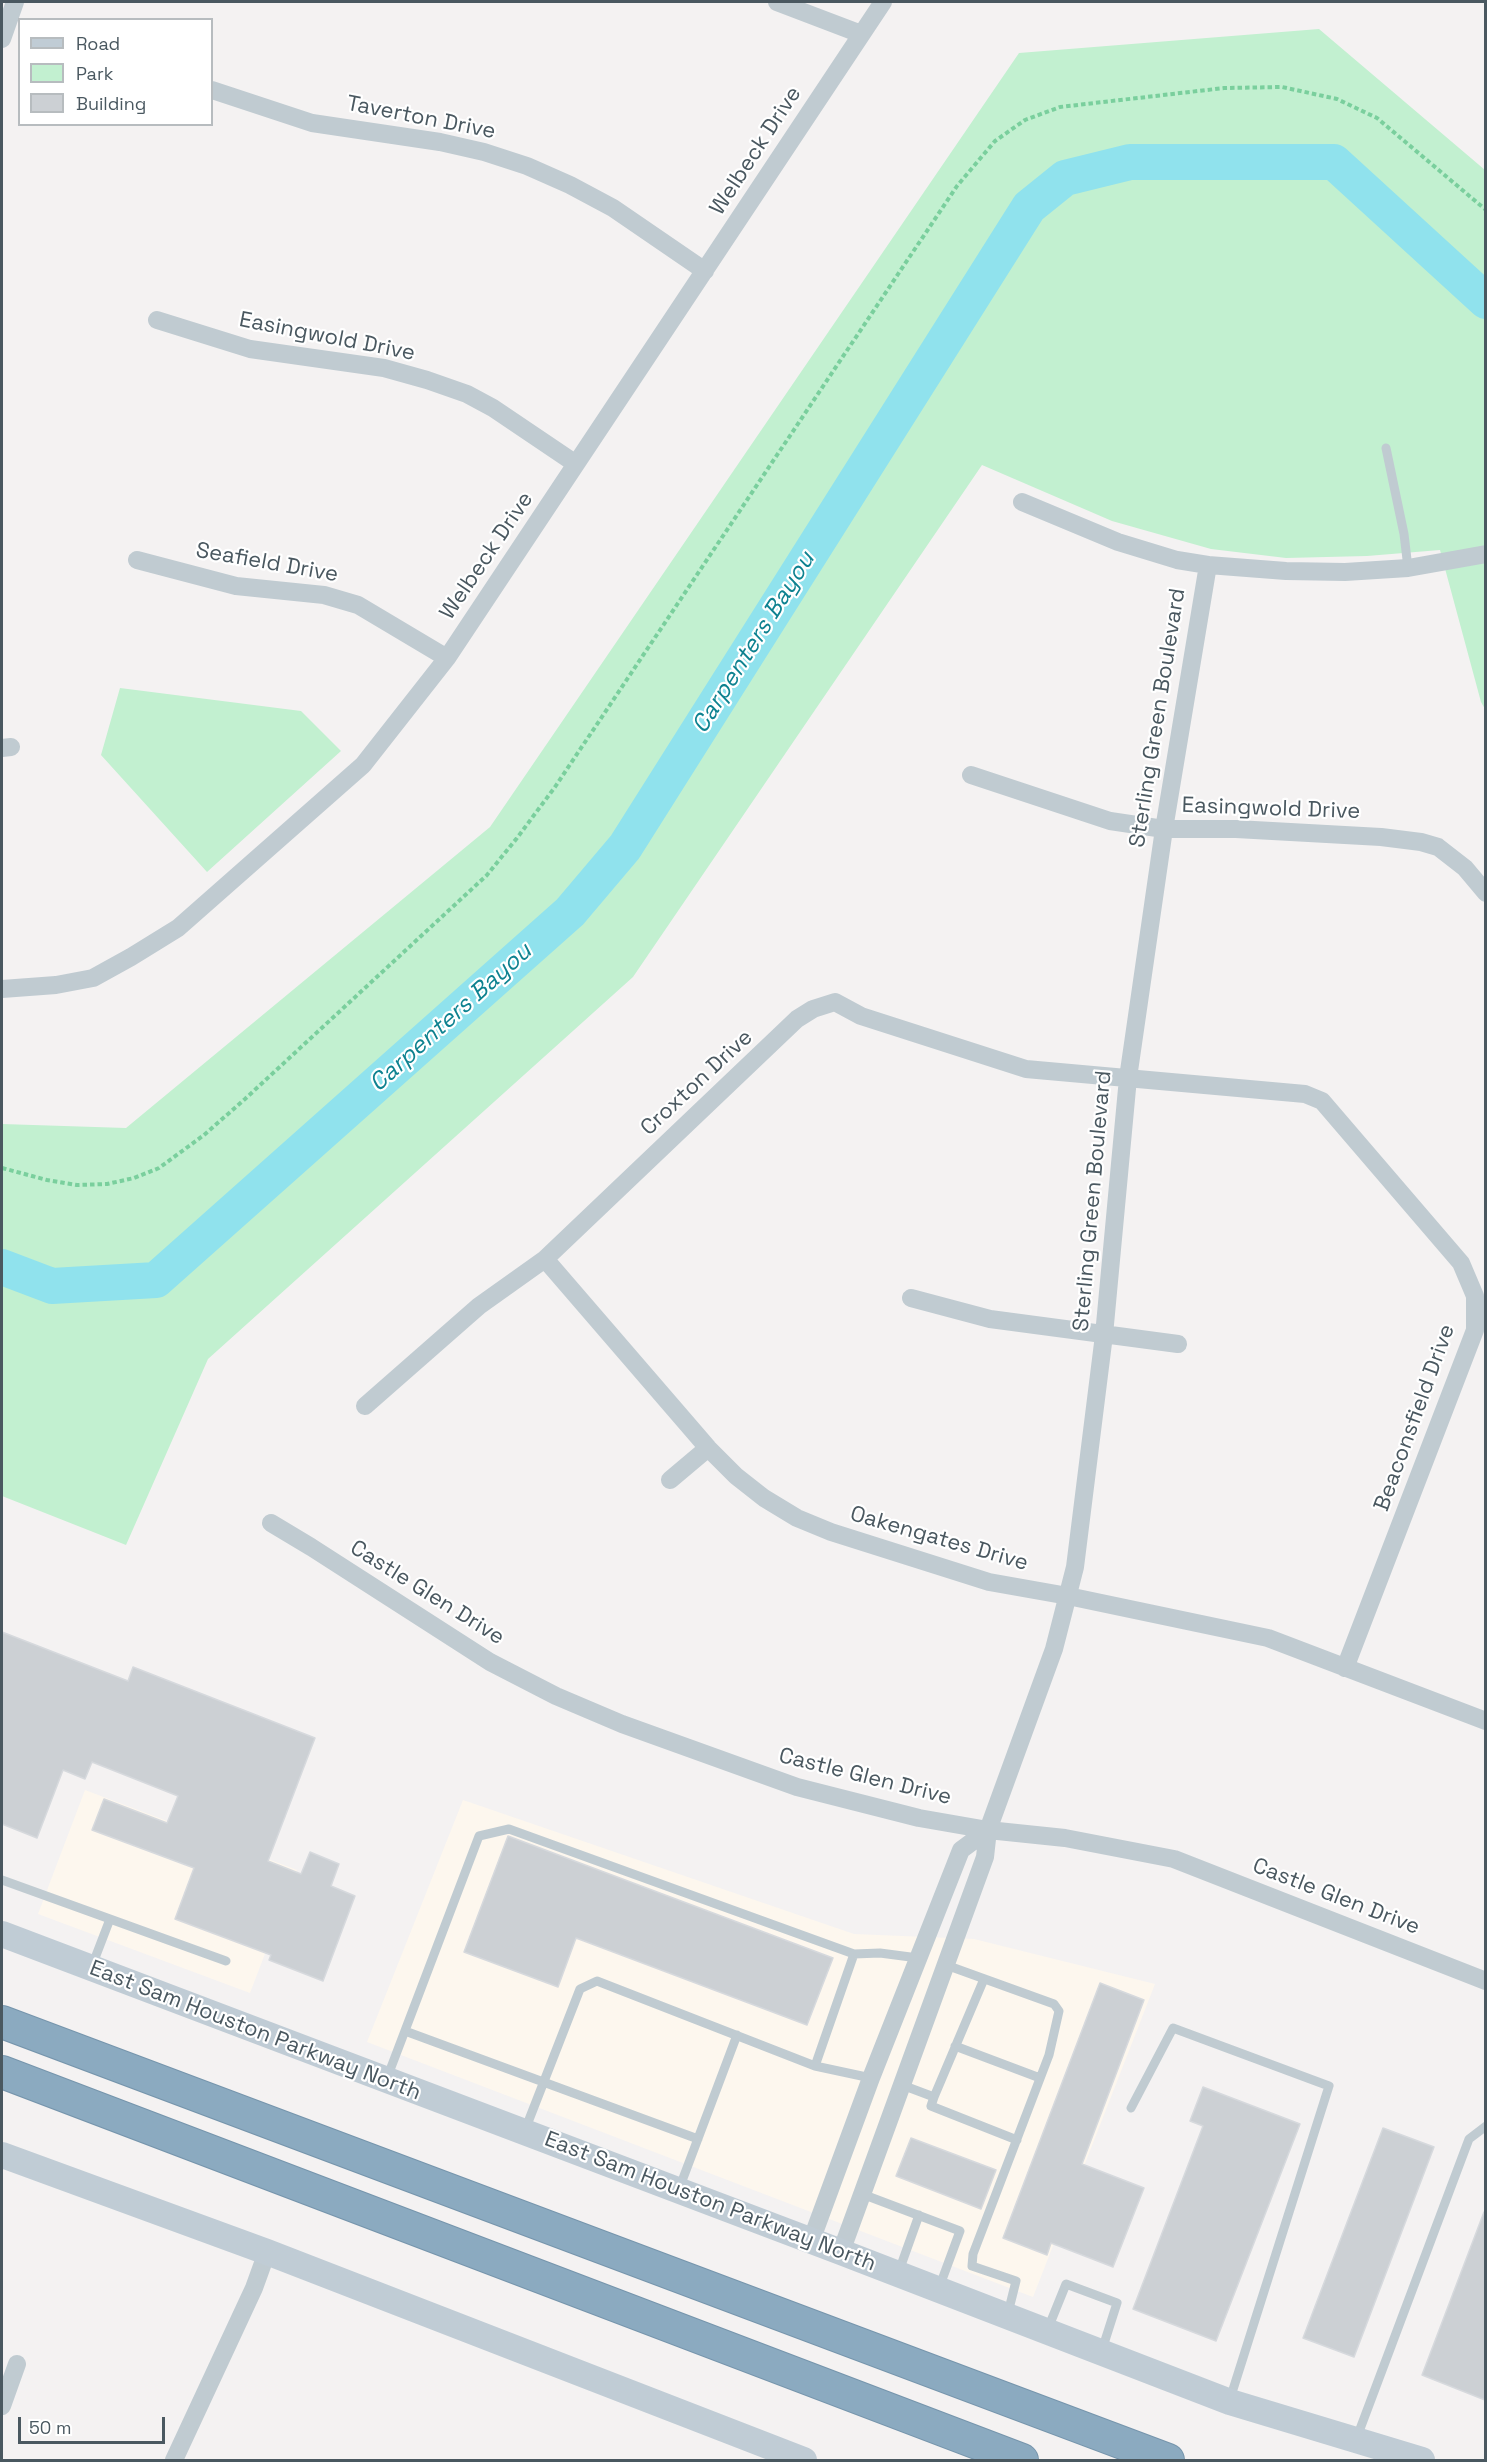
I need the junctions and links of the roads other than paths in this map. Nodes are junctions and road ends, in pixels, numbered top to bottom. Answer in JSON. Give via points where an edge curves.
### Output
{"nodes":[{"id":1,"x":777,"y":2,"type":"edge"},
{"id":2,"x":883,"y":2,"type":"edge"},
{"id":3,"x":15,"y":14,"type":"edge"},
{"id":4,"x":861,"y":34,"type":"junction"},
{"id":5,"x":2,"y":39,"type":"edge"},
{"id":6,"x":213,"y":90,"type":"edge"},
{"id":7,"x":705,"y":271,"type":"junction"},
{"id":8,"x":157,"y":320,"type":"dead end"},
{"id":9,"x":1386,"y":448,"type":"dead end"},
{"id":10,"x":576,"y":464,"type":"junction"},
{"id":11,"x":1022,"y":502,"type":"dead end"},
{"id":12,"x":1478,"y":556,"type":"edge"},
{"id":13,"x":137,"y":560,"type":"dead end"},
{"id":14,"x":1208,"y":565,"type":"junction"},
{"id":15,"x":1408,"y":568,"type":"junction"},
{"id":16,"x":447,"y":658,"type":"junction"},
{"id":17,"x":971,"y":776,"type":"dead end"},
{"id":18,"x":1164,"y":829,"type":"junction"},
{"id":19,"x":1485,"y":893,"type":"edge"},
{"id":20,"x":2,"y":989,"type":"edge"},
{"id":21,"x":1128,"y":1078,"type":"junction"},
{"id":22,"x":545,"y":1259,"type":"junction"},
{"id":23,"x":911,"y":1298,"type":"dead end"},
{"id":24,"x":1104,"y":1335,"type":"junction"},
{"id":25,"x":1178,"y":1344,"type":"dead end"},
{"id":26,"x":365,"y":1406,"type":"dead end"},
{"id":27,"x":708,"y":1448,"type":"junction"},
{"id":28,"x":670,"y":1480,"type":"dead end"},
{"id":29,"x":271,"y":1523,"type":"dead end"},
{"id":30,"x":1068,"y":1596,"type":"junction"},
{"id":31,"x":1345,"y":1668,"type":"junction"},
{"id":32,"x":1485,"y":1721,"type":"edge"},
{"id":33,"x":988,"y":1830,"type":"junction"},
{"id":34,"x":2,"y":1880,"type":"edge"},
{"id":35,"x":110,"y":1919,"type":"junction"},
{"id":36,"x":2,"y":1934,"type":"edge"},
{"id":37,"x":854,"y":1954,"type":"junction"},
{"id":38,"x":918,"y":1958,"type":"junction"},
{"id":39,"x":226,"y":1961,"type":"dead end"},
{"id":40,"x":946,"y":1965,"type":"junction"},
{"id":41,"x":91,"y":1968,"type":"junction"},
{"id":42,"x":984,"y":1979,"type":"junction"},
{"id":43,"x":1485,"y":1981,"type":"edge"},
{"id":44,"x":2,"y":2010,"type":"edge"},
{"id":45,"x":2,"y":2022,"type":"edge"},
{"id":46,"x":405,"y":2031,"type":"junction"},
{"id":47,"x":737,"y":2036,"type":"junction"},
{"id":48,"x":955,"y":2046,"type":"junction"},
{"id":49,"x":814,"y":2066,"type":"junction"},
{"id":50,"x":2,"y":2072,"type":"edge"},
{"id":51,"x":152,"y":2078,"type":"junction"},
{"id":52,"x":872,"y":2078,"type":"junction"},
{"id":53,"x":1040,"y":2078,"type":"junction"},
{"id":54,"x":386,"y":2080,"type":"junction"},
{"id":55,"x":544,"y":2083,"type":"junction"},
{"id":56,"x":902,"y":2085,"type":"junction"},
{"id":57,"x":2,"y":2091,"type":"edge"},
{"id":58,"x":934,"y":2097,"type":"junction"},
{"id":59,"x":1131,"y":2108,"type":"dead end"},
{"id":60,"x":118,"y":2115,"type":"junction"},
{"id":61,"x":1485,"y":2126,"type":"edge"},
{"id":62,"x":525,"y":2132,"type":"junction"},
{"id":63,"x":698,"y":2139,"type":"junction"},
{"id":64,"x":1017,"y":2140,"type":"junction"},
{"id":65,"x":2,"y":2155,"type":"edge"},
{"id":66,"x":678,"y":2191,"type":"junction"},
{"id":67,"x":862,"y":2194,"type":"junction"},
{"id":68,"x":919,"y":2215,"type":"junction"},
{"id":69,"x":811,"y":2241,"type":"junction"},
{"id":70,"x":267,"y":2252,"type":"junction"},
{"id":71,"x":841,"y":2252,"type":"junction"},
{"id":72,"x":898,"y":2274,"type":"junction"},
{"id":73,"x":939,"y":2289,"type":"junction"},
{"id":74,"x":1007,"y":2316,"type":"junction"},
{"id":75,"x":1047,"y":2331,"type":"junction"},
{"id":76,"x":1101,"y":2352,"type":"junction"},
{"id":77,"x":17,"y":2364,"type":"dead end"},
{"id":78,"x":1230,"y":2402,"type":"junction"},
{"id":79,"x":2,"y":2406,"type":"edge"},
{"id":80,"x":1356,"y":2440,"type":"junction"},
{"id":81,"x":174,"y":2460,"type":"edge"},
{"id":82,"x":804,"y":2460,"type":"edge"},
{"id":83,"x":1022,"y":2460,"type":"edge"},
{"id":84,"x":1168,"y":2460,"type":"edge"},
{"id":85,"x":1422,"y":2460,"type":"edge"}],
"edges":[{"from":1,"to":4,"type":"street"},
{"from":2,"to":4,"type":"street","name":"Welbeck Drive"},
{"from":3,"to":5,"type":"street"},
{"from":4,"to":7,"type":"street","name":"Welbeck Drive"},
{"from":6,"to":7,"type":"street","name":"Taverton Drive","via":[[312,123],[440,142],[527,166],[613,208]]},
{"from":7,"to":10,"type":"street","name":"Welbeck Drive"},
{"from":8,"to":10,"type":"street","name":"Easingwold Drive","via":[[250,349],[384,368],[467,394]]},
{"from":9,"to":15,"type":"lane"},
{"from":10,"to":16,"type":"street","name":"Welbeck Drive"},
{"from":11,"to":14,"type":"street","via":[[1118,543]]},
{"from":12,"to":15,"type":"street"},
{"from":13,"to":16,"type":"street","name":"Seafield Drive","via":[[236,586],[324,595],[358,605]]},
{"from":14,"to":15,"type":"street","via":[[1286,572]]},
{"from":14,"to":18,"type":"street","name":"Sterling Green Boulevard"},
{"from":16,"to":20,"type":"street","name":"Welbeck Drive","via":[[363,765],[178,928],[93,978]]},
{"from":17,"to":18,"type":"street","name":"Easingwold Drive","via":[[1110,821]]},
{"from":18,"to":19,"type":"street","name":"Easingwold Drive","via":[[1236,829],[1421,842],[1438,847],[1465,868]]},
{"from":18,"to":21,"type":"street","name":"Sterling Green Boulevard"},
{"from":21,"to":22,"type":"street","name":"Croxton Drive","via":[[1026,1068],[861,1016],[835,1002],[797,1019]]},
{"from":21,"to":24,"type":"street","name":"Sterling Green Boulevard"},
{"from":21,"to":31,"type":"street","name":"Beaconsfield Drive","via":[[1305,1094],[1322,1101],[1461,1263],[1475,1296],[1475,1330]]},
{"from":22,"to":26,"type":"street","name":"Croxton Drive","via":[[478,1306]]},
{"from":22,"to":27,"type":"street","name":"Oakengates Drive"},
{"from":23,"to":24,"type":"street","via":[[990,1319]]},
{"from":24,"to":25,"type":"street"},
{"from":24,"to":30,"type":"street","name":"Sterling Green Boulevard","via":[[1075,1568]]},
{"from":27,"to":28,"type":"street"},
{"from":27,"to":30,"type":"street","name":"Oakengates Drive","via":[[764,1498],[814,1525],[989,1582]]},
{"from":29,"to":33,"type":"street","name":"Castle Glen Drive","via":[[490,1662],[600,1715],[797,1787],[919,1818]]},
{"from":30,"to":31,"type":"street","name":"Oakengates Drive","via":[[1268,1638]]},
{"from":30,"to":33,"type":"street","name":"Sterling Green Boulevard","via":[[1054,1649]]},
{"from":31,"to":32,"type":"street","name":"Oakengates Drive"},
{"from":33,"to":38,"type":"street","via":[[961,1850]]},
{"from":33,"to":40,"type":"street","name":"Sterling Green Boulevard","via":[[986,1857]]},
{"from":33,"to":43,"type":"street","name":"Castle Glen Drive","via":[[1065,1838],[1174,1858]]},
{"from":34,"to":35,"type":"lane"},
{"from":35,"to":39,"type":"lane"},
{"from":35,"to":41,"type":"lane"},
{"from":36,"to":41,"type":"main road","name":"East Sam Houston Parkway North"},
{"from":37,"to":38,"type":"lane"},
{"from":37,"to":46,"type":"lane","via":[[509,1829],[479,1836]]},
{"from":37,"to":49,"type":"lane"},
{"from":38,"to":40,"type":"street"},
{"from":38,"to":52,"type":"street"},
{"from":40,"to":42,"type":"lane"},
{"from":40,"to":56,"type":"street","name":"Sterling Green Boulevard"},
{"from":41,"to":54,"type":"main road","name":"East Sam Houston Parkway North"},
{"from":42,"to":48,"type":"lane"},
{"from":42,"to":53,"type":"lane","via":[[1054,2004],[1059,2011]]},
{"from":44,"to":51,"type":"highway","via":[[43,2025]]},
{"from":45,"to":51,"type":"highway"},
{"from":46,"to":54,"type":"lane"},
{"from":46,"to":55,"type":"lane"},
{"from":47,"to":49,"type":"lane"},
{"from":47,"to":55,"type":"lane","via":[[597,1981],[580,1989]]},
{"from":47,"to":63,"type":"lane"},
{"from":48,"to":53,"type":"lane"},
{"from":48,"to":58,"type":"lane"},
{"from":49,"to":52,"type":"lane"},
{"from":50,"to":60,"type":"highway"},
{"from":51,"to":84,"type":"highway"},
{"from":52,"to":69,"type":"street"},
{"from":53,"to":64,"type":"lane"},
{"from":54,"to":62,"type":"main road","name":"East Sam Houston Parkway North"},
{"from":55,"to":62,"type":"lane"},
{"from":55,"to":63,"type":"lane"},
{"from":56,"to":58,"type":"lane"},
{"from":56,"to":67,"type":"street","name":"Sterling Green Boulevard"},
{"from":57,"to":60,"type":"highway","via":[[73,2115]]},
{"from":58,"to":64,"type":"lane","via":[[931,2106]]},
{"from":59,"to":78,"type":"lane","via":[[1173,2028],[1329,2086]]},
{"from":60,"to":83,"type":"highway"},
{"from":61,"to":80,"type":"lane","via":[[1469,2139]]},
{"from":62,"to":66,"type":"main road","name":"East Sam Houston Parkway North"},
{"from":63,"to":66,"type":"lane"},
{"from":64,"to":74,"type":"lane","via":[[973,2254],[972,2266],[1016,2281]]},
{"from":65,"to":70,"type":"main road"},
{"from":66,"to":69,"type":"main road","name":"East Sam Houston Parkway North"},
{"from":67,"to":68,"type":"lane"},
{"from":67,"to":71,"type":"street","name":"Sterling Green Boulevard"},
{"from":68,"to":72,"type":"lane"},
{"from":68,"to":73,"type":"lane","via":[[960,2231]]},
{"from":69,"to":71,"type":"main road","name":"East Sam Houston Parkway North"},
{"from":70,"to":81,"type":"street"},
{"from":70,"to":82,"type":"main road"},
{"from":71,"to":72,"type":"main road","name":"East Sam Houston Parkway North"},
{"from":72,"to":73,"type":"main road","name":"East Sam Houston Parkway North"},
{"from":73,"to":74,"type":"main road","name":"East Sam Houston Parkway North"},
{"from":74,"to":75,"type":"main road","name":"East Sam Houston Parkway North"},
{"from":75,"to":76,"type":"main road","name":"East Sam Houston Parkway North"},
{"from":75,"to":76,"type":"lane","via":[[1066,2284],[1117,2303]]},
{"from":76,"to":78,"type":"main road","name":"East Sam Houston Parkway North"},
{"from":77,"to":79,"type":"street"},
{"from":78,"to":80,"type":"main road","name":"East Sam Houston Parkway North"},
{"from":80,"to":85,"type":"main road","name":"East Sam Houston Parkway North"}]}
